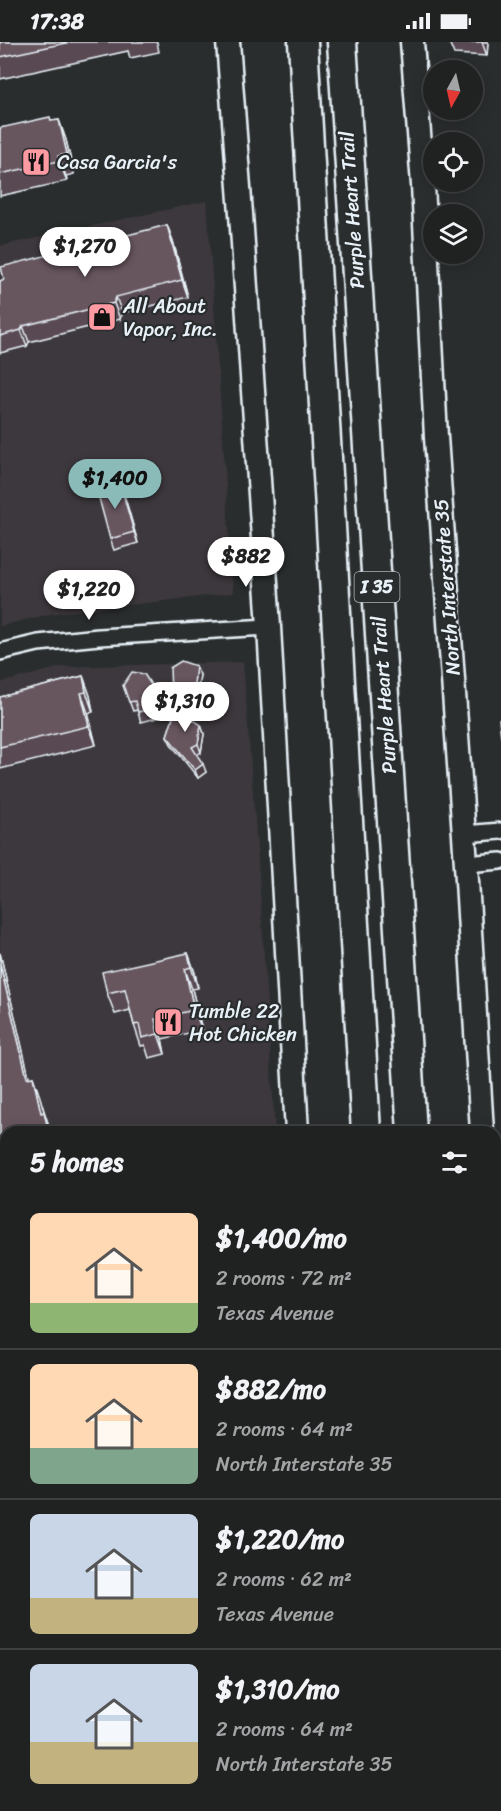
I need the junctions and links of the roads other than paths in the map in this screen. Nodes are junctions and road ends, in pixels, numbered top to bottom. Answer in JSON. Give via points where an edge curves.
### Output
{"nodes":[{"id":1,"x":228,"y":42,"type":"edge"},
{"id":2,"x":303,"y":42,"type":"edge"},
{"id":3,"x":342,"y":42,"type":"edge"},
{"id":4,"x":412,"y":42,"type":"edge"},
{"id":5,"x":269,"y":627,"type":"junction"},
{"id":6,"x":0,"y":652,"type":"edge"},
{"id":7,"x":501,"y":831,"type":"edge"},
{"id":8,"x":464,"y":834,"type":"junction"},
{"id":9,"x":501,"y":861,"type":"edge"},
{"id":10,"x":466,"y":864,"type":"junction"},
{"id":11,"x":297,"y":1126,"type":"edge"},
{"id":12,"x":366,"y":1126,"type":"edge"},
{"id":13,"x":412,"y":1126,"type":"edge"},
{"id":14,"x":482,"y":1126,"type":"edge"}],
"edges":[{"from":1,"to":5,"type":"main road"},
{"from":2,"to":12,"type":"highway","name":"Purple Heart Trail","number":"I 35"},
{"from":3,"to":13,"type":"highway","name":"Purple Heart Trail","number":"I 35"},
{"from":4,"to":8,"type":"main road","name":"North Interstate 35"},
{"from":5,"to":6,"type":"street","via":[[58,641]]},
{"from":5,"to":11,"type":"main road"},
{"from":7,"to":8,"type":"street"},
{"from":8,"to":10,"type":"main road","name":"North Interstate 35"},
{"from":9,"to":10,"type":"street"},
{"from":10,"to":14,"type":"main road","name":"North Interstate 35"}]}
